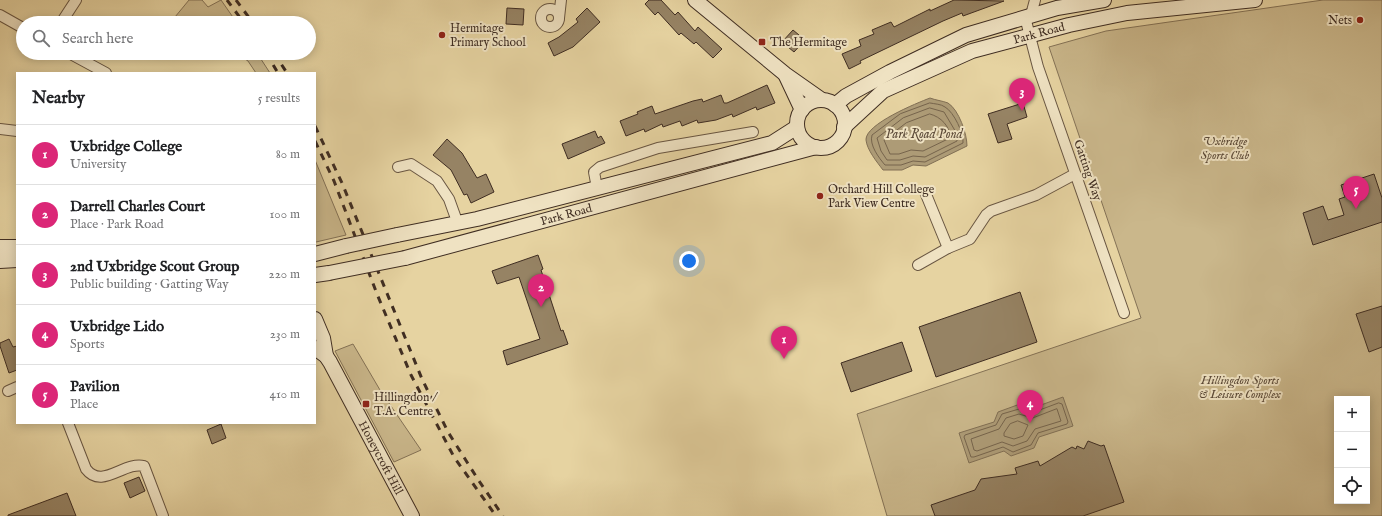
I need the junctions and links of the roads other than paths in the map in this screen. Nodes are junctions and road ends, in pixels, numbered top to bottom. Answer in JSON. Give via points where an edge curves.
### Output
{"nodes":[{"id":1,"x":76,"y":0,"type":"edge"},
{"id":2,"x":561,"y":0,"type":"edge"},
{"id":3,"x":695,"y":0,"type":"edge"},
{"id":4,"x":1035,"y":0,"type":"edge"},
{"id":5,"x":1104,"y":0,"type":"edge"},
{"id":6,"x":1255,"y":0,"type":"edge"},
{"id":7,"x":1053,"y":4,"type":"edge"},
{"id":8,"x":547,"y":9,"type":"junction"},
{"id":9,"x":0,"y":15,"type":"edge"},
{"id":10,"x":66,"y":16,"type":"edge"},
{"id":11,"x":1028,"y":16,"type":"junction"},
{"id":12,"x":559,"y":18,"type":"junction"},
{"id":13,"x":16,"y":24,"type":"edge"},
{"id":14,"x":1029,"y":35,"type":"junction"},
{"id":15,"x":81,"y":60,"type":"edge"},
{"id":16,"x":102,"y":72,"type":"edge"},
{"id":17,"x":785,"y":74,"type":"junction"},
{"id":18,"x":822,"y":100,"type":"junction"},
{"id":19,"x":835,"y":105,"type":"junction"},
{"id":20,"x":802,"y":110,"type":"junction"},
{"id":21,"x":797,"y":127,"type":"junction"},
{"id":22,"x":844,"y":127,"type":"junction"},
{"id":23,"x":0,"y":129,"type":"edge"},
{"id":24,"x":16,"y":131,"type":"edge"},
{"id":25,"x":753,"y":132,"type":"dead end"},
{"id":26,"x":816,"y":147,"type":"junction"},
{"id":27,"x":398,"y":167,"type":"dead end"},
{"id":28,"x":1076,"y":174,"type":"junction"},
{"id":29,"x":597,"y":188,"type":"junction"},
{"id":30,"x":925,"y":192,"type":"dead end"},
{"id":31,"x":458,"y":224,"type":"junction"},
{"id":32,"x":0,"y":247,"type":"edge"},
{"id":33,"x":16,"y":247,"type":"edge"},
{"id":34,"x":948,"y":248,"type":"junction"},
{"id":35,"x":316,"y":254,"type":"edge"},
{"id":36,"x":16,"y":260,"type":"edge"},
{"id":37,"x":0,"y":261,"type":"edge"},
{"id":38,"x":918,"y":265,"type":"dead end"},
{"id":39,"x":316,"y":275,"type":"edge"},
{"id":40,"x":1124,"y":313,"type":"dead end"},
{"id":41,"x":316,"y":321,"type":"edge"},
{"id":42,"x":321,"y":352,"type":"edge"},
{"id":43,"x":68,"y":424,"type":"edge"},
{"id":44,"x":164,"y":516,"type":"edge"},
{"id":45,"x":412,"y":516,"type":"edge"}],
"edges":[{"from":1,"to":10,"type":"street"},
{"from":2,"to":8,"type":"street"},
{"from":2,"to":12,"type":"street"},
{"from":3,"to":17,"type":"main road"},
{"from":4,"to":11,"type":"street"},
{"from":5,"to":7,"type":"main road","name":"Park Road"},
{"from":6,"to":14,"type":"main road","name":"Park Road","via":[[1127,13]]},
{"from":7,"to":11,"type":"main road","name":"Park Road"},
{"from":8,"to":12,"type":"street","via":[[554,10]]},
{"from":8,"to":12,"type":"street","via":[[540,16],[544,26],[554,27]]},
{"from":9,"to":13,"type":"street"},
{"from":11,"to":14,"type":"street","name":"Gatting Way"},
{"from":11,"to":19,"type":"main road","name":"Park Road","via":[[966,35],[883,76],[846,96]]},
{"from":14,"to":22,"type":"main road","name":"Park Road","via":[[972,51],[883,91]]},
{"from":14,"to":28,"type":"street","name":"Gatting Way","via":[[1038,68]]},
{"from":15,"to":16,"type":"street"},
{"from":17,"to":18,"type":"main road"},
{"from":17,"to":20,"type":"main road"},
{"from":18,"to":19,"type":"main road"},
{"from":18,"to":20,"type":"main road","via":[[810,103]]},
{"from":19,"to":22,"type":"main road","via":[[843,116]]},
{"from":20,"to":21,"type":"main road","via":[[798,116]]},
{"from":21,"to":26,"type":"main road","via":[[803,140]]},
{"from":21,"to":29,"type":"main road","name":"Park Road","via":[[772,143]]},
{"from":22,"to":26,"type":"main road","via":[[841,137],[835,144]]},
{"from":23,"to":24,"type":"street"},
{"from":25,"to":29,"type":"street","via":[[658,148],[600,167],[594,172]]},
{"from":26,"to":39,"type":"main road","name":"Park Road","bridge":true,"via":[[405,258]]},
{"from":27,"to":31,"type":"street","via":[[411,164],[437,181],[449,199]]},
{"from":28,"to":34,"type":"street","via":[[1036,195],[991,211],[970,239]]},
{"from":28,"to":40,"type":"street","name":"Gatting Way"},
{"from":29,"to":31,"type":"main road","name":"Park Road"},
{"from":30,"to":34,"type":"street"},
{"from":31,"to":35,"type":"main road","name":"Park Road","bridge":true},
{"from":32,"to":33,"type":"main road"},
{"from":34,"to":38,"type":"street"},
{"from":36,"to":37,"type":"main road"},
{"from":41,"to":42,"type":"main road","name":"Honeycroft Hill","via":[[323,338]]},
{"from":42,"to":45,"type":"main road","name":"Honeycroft Hill"},
{"from":43,"to":44,"type":"street","via":[[90,474],[102,477],[136,465],[144,466]]}]}
